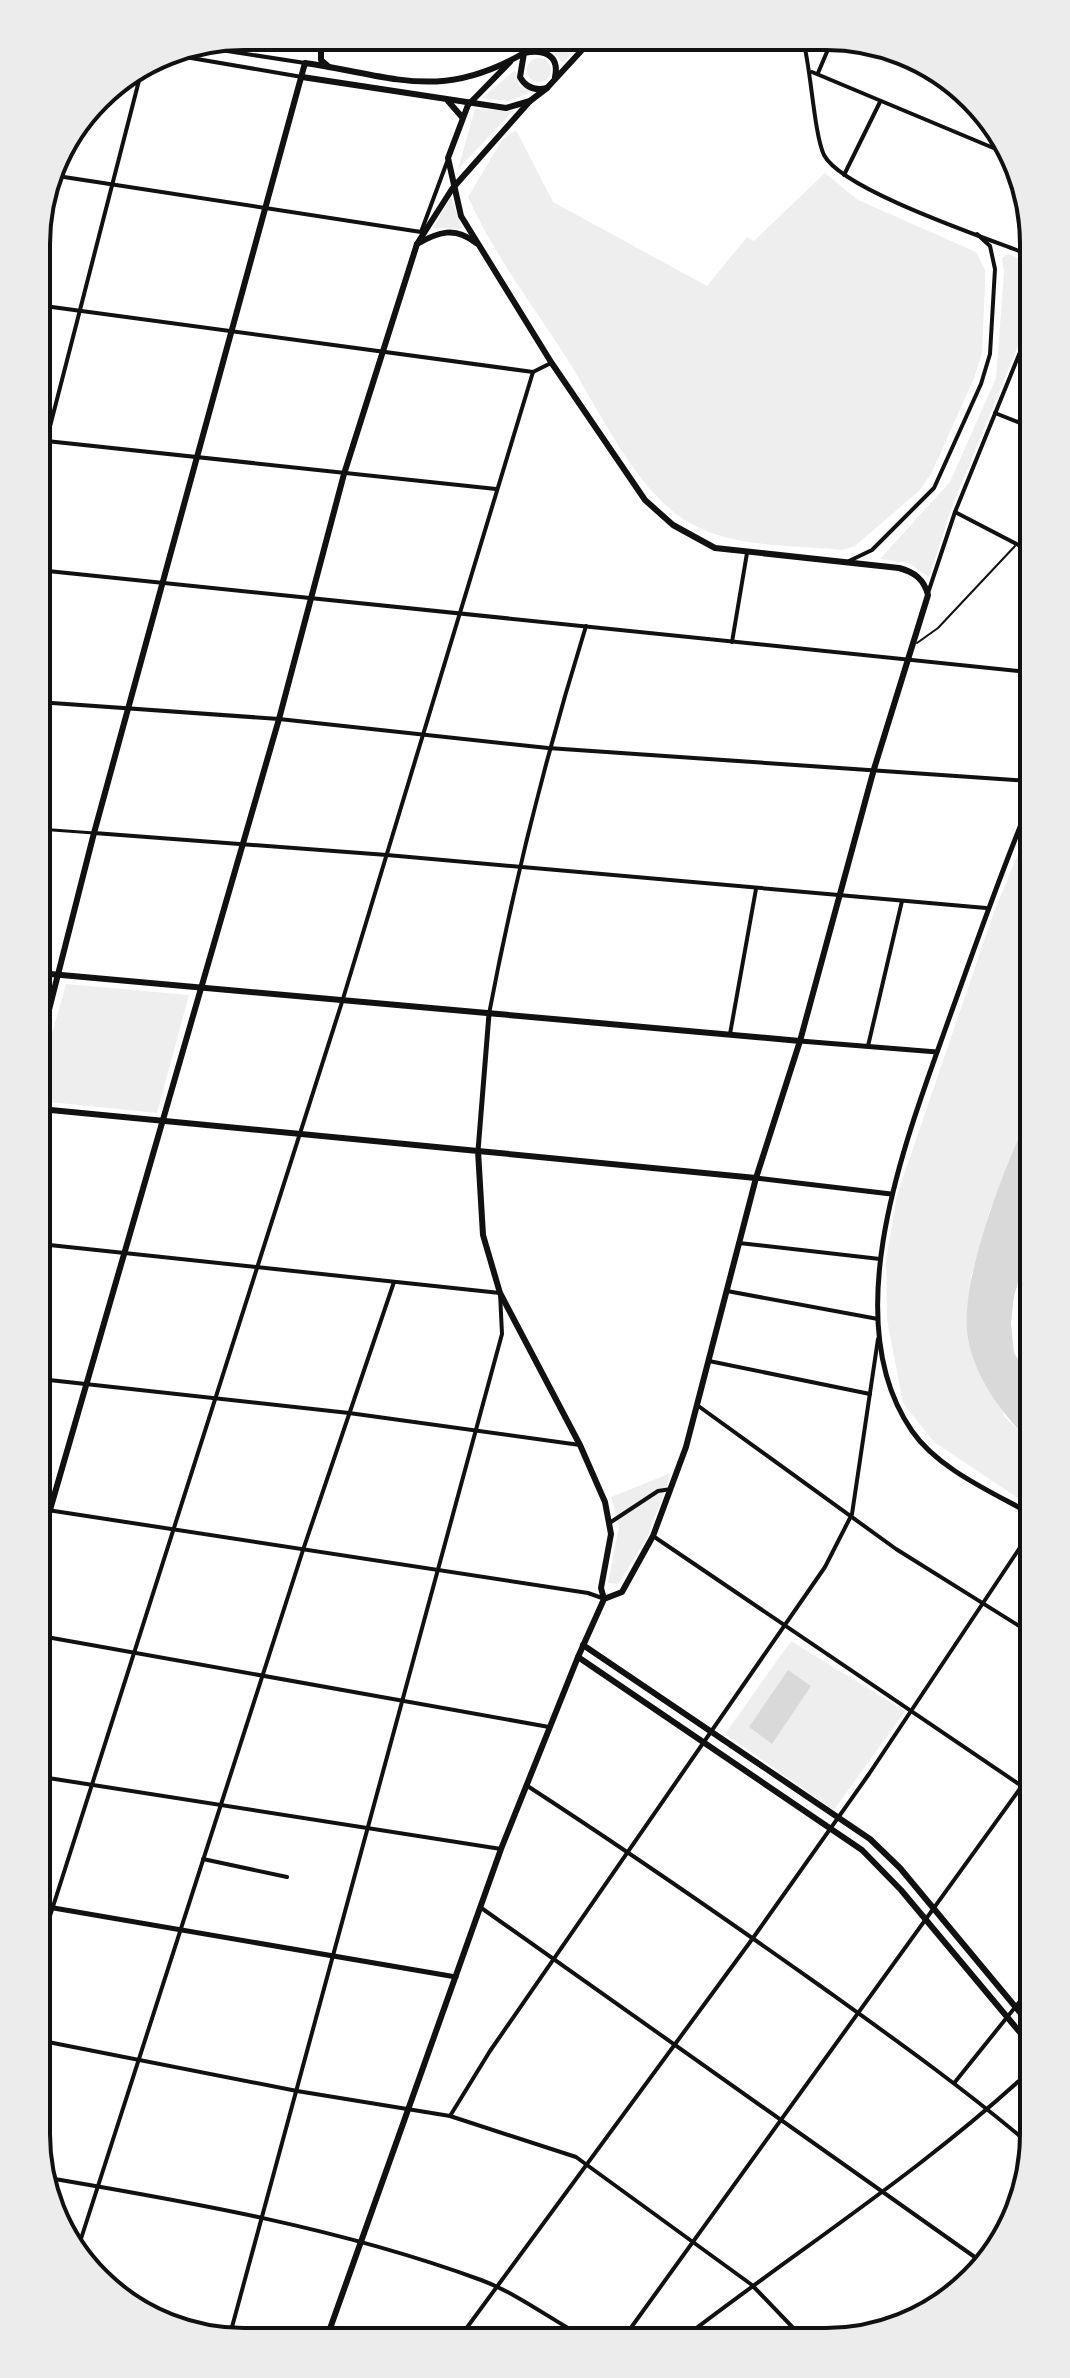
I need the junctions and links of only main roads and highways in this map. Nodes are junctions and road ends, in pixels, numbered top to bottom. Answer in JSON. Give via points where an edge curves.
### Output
{"nodes":[{"id":1,"x":322,"y":50,"type":"edge"},
{"id":2,"x":581,"y":50,"type":"edge"},
{"id":3,"x":533,"y":51,"type":"joint"},
{"id":4,"x":524,"y":53,"type":"junction"},
{"id":5,"x":513,"y":59,"type":"junction"},
{"id":6,"x":329,"y":67,"type":"junction"},
{"id":7,"x":302,"y":77,"type":"junction"},
{"id":8,"x":385,"y":77,"type":"junction"},
{"id":9,"x":555,"y":77,"type":"junction"},
{"id":10,"x":547,"y":88,"type":"junction"},
{"id":11,"x":381,"y":89,"type":"junction"},
{"id":12,"x":448,"y":101,"type":"junction"},
{"id":13,"x":530,"y":101,"type":"junction"},
{"id":14,"x":468,"y":105,"type":"junction"},
{"id":15,"x":462,"y":117,"type":"junction"},
{"id":16,"x":452,"y":189,"type":"junction"},
{"id":17,"x":421,"y":232,"type":"junction"},
{"id":18,"x":433,"y":235,"type":"junction"},
{"id":19,"x":476,"y":243,"type":"junction"},
{"id":20,"x":417,"y":244,"type":"junction"},
{"id":21,"x":50,"y":974,"type":"edge"},
{"id":22,"x":59,"y":975,"type":"junction"},
{"id":23,"x":201,"y":988,"type":"junction"},
{"id":24,"x":50,"y":1008,"type":"edge"},
{"id":25,"x":800,"y":1041,"type":"junction"},
{"id":26,"x":50,"y":1110,"type":"edge"},
{"id":27,"x":161,"y":1121,"type":"junction"},
{"id":28,"x":478,"y":1151,"type":"junction"},
{"id":29,"x":756,"y":1178,"type":"junction"},
{"id":30,"x":50,"y":1510,"type":"edge"},
{"id":31,"x":604,"y":1599,"type":"junction"},
{"id":32,"x":583,"y":1645,"type":"junction"},
{"id":33,"x":578,"y":1657,"type":"junction"},
{"id":34,"x":1020,"y":2012,"type":"edge"},
{"id":35,"x":1020,"y":2032,"type":"edge"},
{"id":36,"x":330,"y":2328,"type":"edge"}],
"edges":[{"from":1,"to":6,"type":"main road","via":[[321,60]]},
{"from":2,"to":9,"type":"main road"},
{"from":3,"to":4,"type":"main road"},
{"from":3,"to":9,"type":"main road","via":[[550,56]]},
{"from":4,"to":5,"type":"main road"},
{"from":4,"to":10,"type":"main road","via":[[518,71],[523,83]]},
{"from":5,"to":8,"type":"main road","via":[[448,83]]},
{"from":5,"to":14,"type":"main road"},
{"from":6,"to":7,"type":"main road","via":[[305,63]]},
{"from":6,"to":8,"type":"main road"},
{"from":7,"to":11,"type":"main road"},
{"from":7,"to":22,"type":"main road"},
{"from":8,"to":11,"type":"main road"},
{"from":9,"to":10,"type":"main road"},
{"from":10,"to":13,"type":"main road"},
{"from":11,"to":12,"type":"main road"},
{"from":12,"to":14,"type":"main road"},
{"from":12,"to":15,"type":"main road"},
{"from":13,"to":14,"type":"main road","via":[[506,108]]},
{"from":13,"to":16,"type":"main road"},
{"from":14,"to":15,"type":"main road"},
{"from":15,"to":16,"type":"main road","via":[[448,158]]},
{"from":16,"to":17,"type":"main road","via":[[433,223]]},
{"from":16,"to":19,"type":"main road"},
{"from":17,"to":18,"type":"main road"},
{"from":17,"to":20,"type":"main road"},
{"from":18,"to":19,"type":"main road","via":[[456,232]]},
{"from":18,"to":20,"type":"main road"},
{"from":19,"to":25,"type":"main road","via":[[551,363],[653,509],[700,541],[747,553],[847,561],[912,573],[925,585],[928,595]]},
{"from":20,"to":23,"type":"main road","via":[[344,474]]},
{"from":21,"to":22,"type":"main road"},
{"from":22,"to":23,"type":"main road"},
{"from":22,"to":24,"type":"main road"},
{"from":23,"to":25,"type":"main road"},
{"from":23,"to":27,"type":"main road"},
{"from":25,"to":29,"type":"main road"},
{"from":26,"to":27,"type":"main road"},
{"from":27,"to":28,"type":"main road"},
{"from":27,"to":30,"type":"main road"},
{"from":28,"to":29,"type":"main road"},
{"from":28,"to":31,"type":"main road","via":[[483,1235],[500,1293],[580,1445],[611,1522]]},
{"from":29,"to":31,"type":"main road","via":[[671,1489],[622,1592]]},
{"from":31,"to":32,"type":"main road"},
{"from":32,"to":33,"type":"main road"},
{"from":32,"to":34,"type":"main road","via":[[870,1839]]},
{"from":33,"to":35,"type":"main road","via":[[862,1850]]},
{"from":33,"to":36,"type":"main road","via":[[501,1849]]}]}
